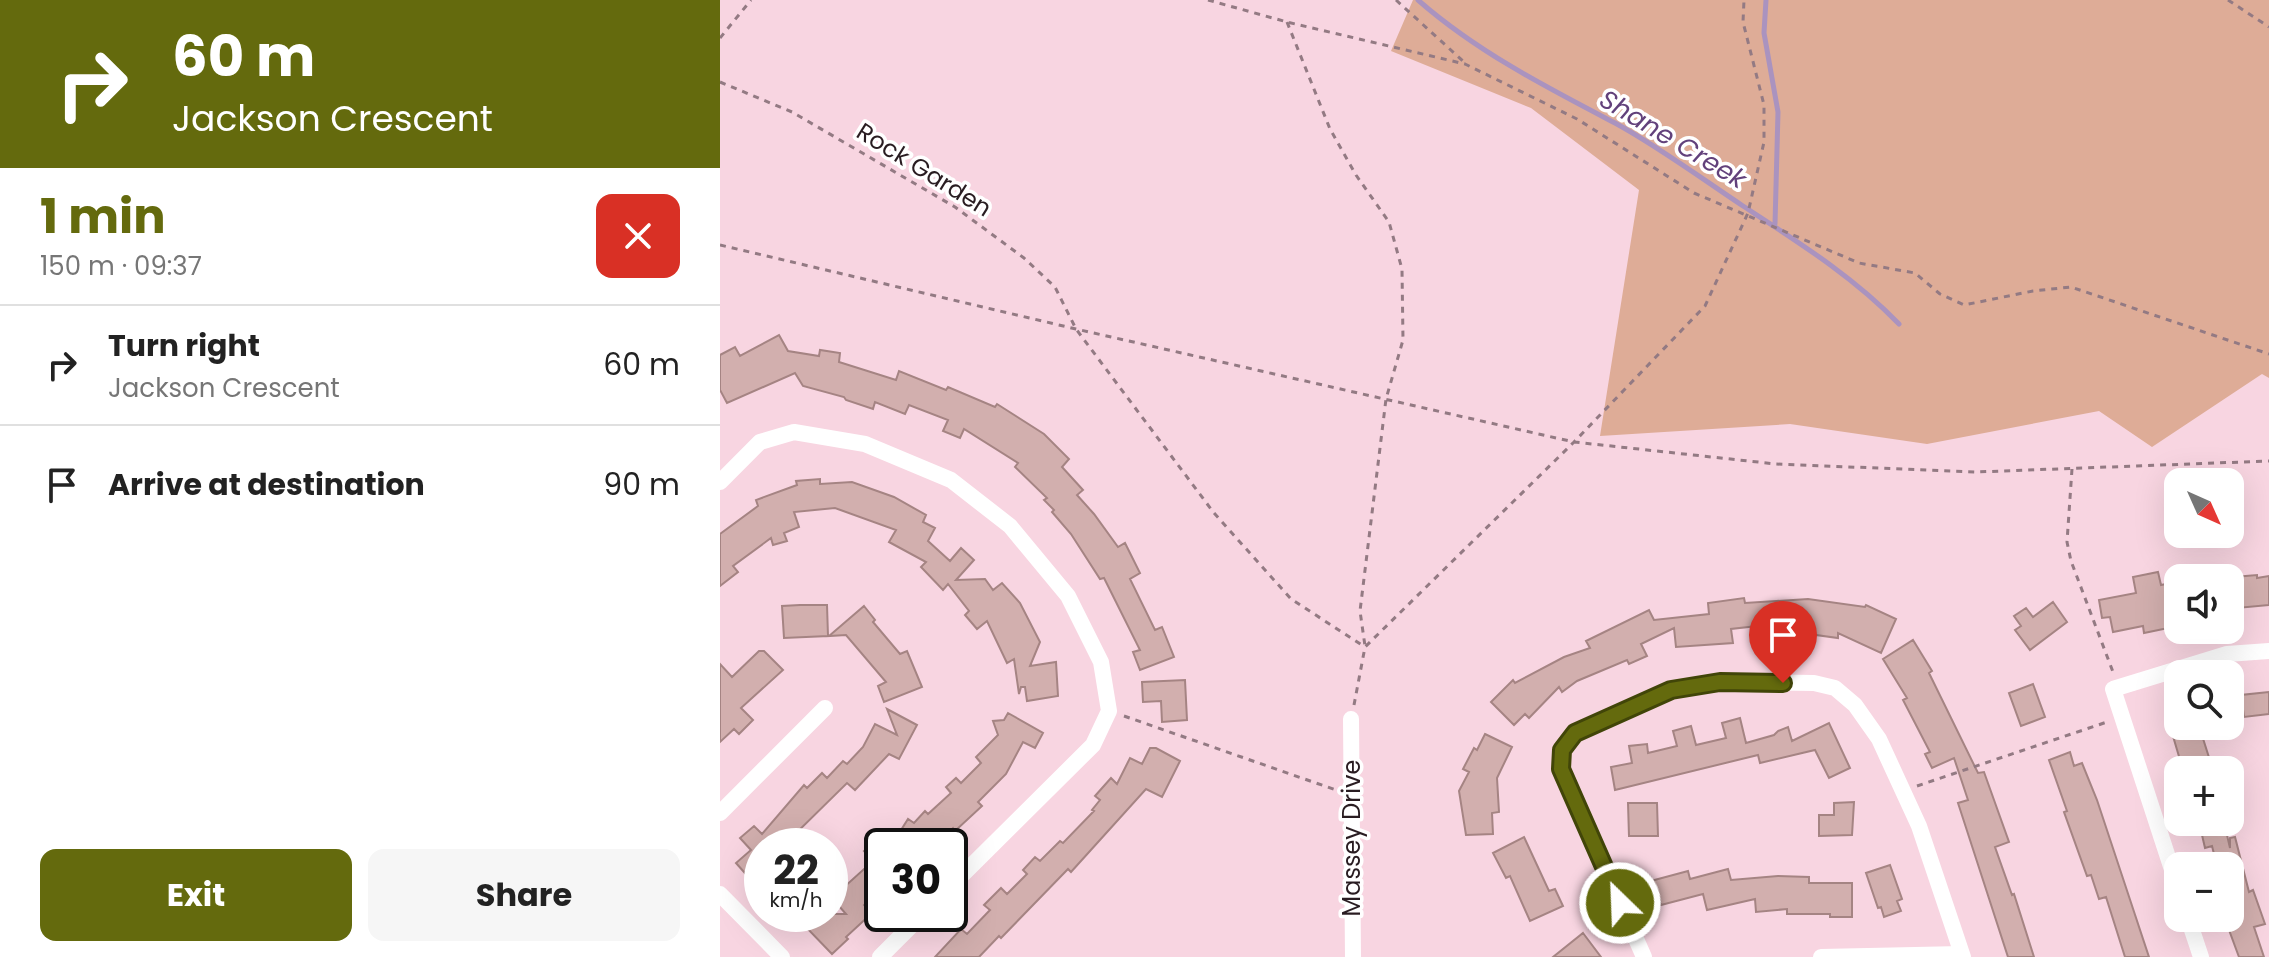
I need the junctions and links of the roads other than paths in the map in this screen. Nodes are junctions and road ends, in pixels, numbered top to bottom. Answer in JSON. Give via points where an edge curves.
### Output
{"nodes":[{"id":1,"x":720,"y":482,"type":"edge"},
{"id":2,"x":2269,"y":651,"type":"edge"},
{"id":3,"x":825,"y":708,"type":"dead end"},
{"id":4,"x":1351,"y":719,"type":"road end"},
{"id":5,"x":720,"y":813,"type":"edge"},
{"id":6,"x":2166,"y":852,"type":"edge"},
{"id":7,"x":968,"y":869,"type":"edge"},
{"id":8,"x":720,"y":894,"type":"edge"},
{"id":9,"x":905,"y":932,"type":"edge"},
{"id":10,"x":2193,"y":932,"type":"edge"},
{"id":11,"x":1962,"y":956,"type":"edge"},
{"id":12,"x":782,"y":957,"type":"edge"},
{"id":13,"x":880,"y":957,"type":"edge"},
{"id":14,"x":1353,"y":957,"type":"edge"},
{"id":15,"x":1644,"y":957,"type":"edge"},
{"id":16,"x":1821,"y":957,"type":"edge"},
{"id":17,"x":2201,"y":957,"type":"edge"}],
"edges":[{"from":1,"to":7,"type":"street","via":[[760,442],[794,432],[865,444],[951,480],[1010,526],[1068,596],[1101,662],[1109,711],[1093,745]]},
{"from":2,"to":6,"type":"street","via":[[2227,654],[2113,689]]},
{"from":3,"to":5,"type":"street"},
{"from":4,"to":14,"type":"street","name":"Massey Drive"},
{"from":8,"to":12,"type":"street"},
{"from":9,"to":13,"type":"street"},
{"from":10,"to":17,"type":"street"},
{"from":11,"to":15,"type":"street","via":[[1919,826],[1879,739],[1855,705],[1835,688],[1814,683],[1720,682],[1671,690],[1575,733],[1562,750],[1561,769]]},
{"from":11,"to":16,"type":"street"}]}
